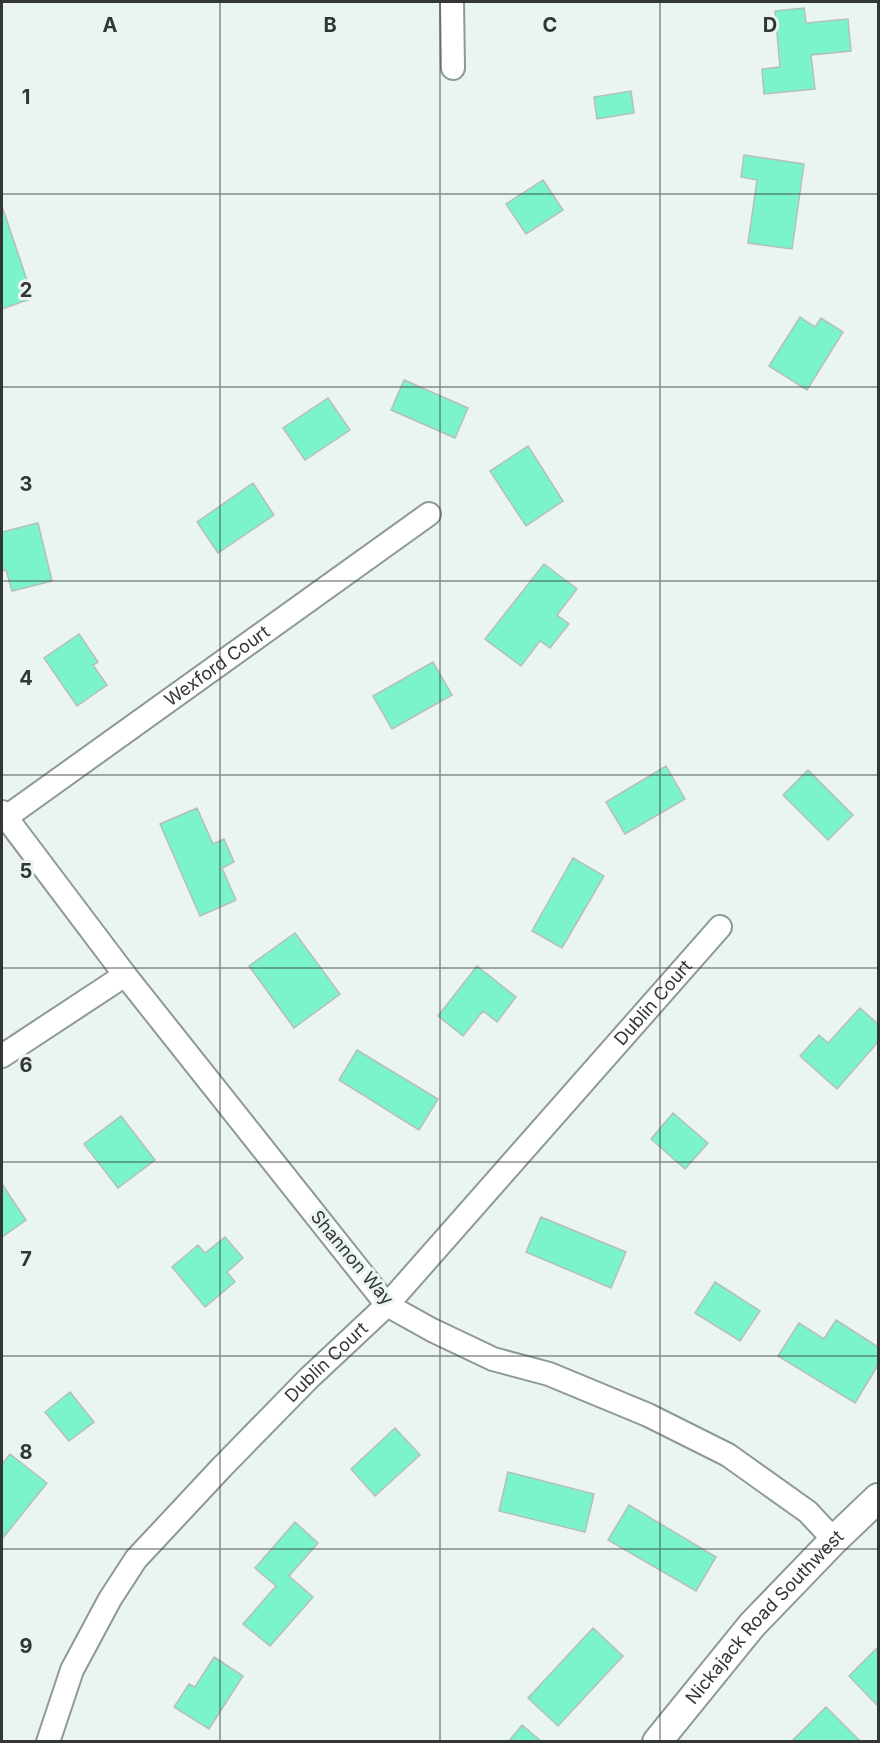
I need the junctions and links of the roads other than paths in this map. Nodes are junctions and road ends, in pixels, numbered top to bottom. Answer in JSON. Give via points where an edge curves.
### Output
{"nodes":[{"id":1,"x":452,"y":2,"type":"edge"},
{"id":2,"x":453,"y":68,"type":"dead end"},
{"id":3,"x":429,"y":514,"type":"dead end"},
{"id":4,"x":3,"y":815,"type":"edge"},
{"id":5,"x":720,"y":927,"type":"dead end"},
{"id":6,"x":125,"y":975,"type":"junction"},
{"id":7,"x":2,"y":1056,"type":"edge"},
{"id":8,"x":387,"y":1305,"type":"junction"},
{"id":9,"x":879,"y":1498,"type":"edge"},
{"id":10,"x":834,"y":1540,"type":"junction"},
{"id":11,"x":48,"y":1742,"type":"edge"},
{"id":12,"x":657,"y":1742,"type":"edge"}],
"edges":[{"from":1,"to":2,"type":"street"},
{"from":3,"to":4,"type":"street","name":"Wexford Court"},
{"from":4,"to":6,"type":"street","name":"Shannon Way"},
{"from":5,"to":8,"type":"street","name":"Dublin Court"},
{"from":6,"to":7,"type":"street"},
{"from":6,"to":8,"type":"street","name":"Shannon Way"},
{"from":8,"to":10,"type":"street","name":"Shannon Way","via":[[493,1359],[549,1374],[648,1415],[728,1455],[808,1512]]},
{"from":8,"to":11,"type":"street","name":"Dublin Court","via":[[309,1378],[136,1559],[72,1670]]},
{"from":9,"to":10,"type":"street","name":"Nickajack Road Southwest"},
{"from":10,"to":12,"type":"street","name":"Nickajack Road Southwest","via":[[752,1626]]}]}
